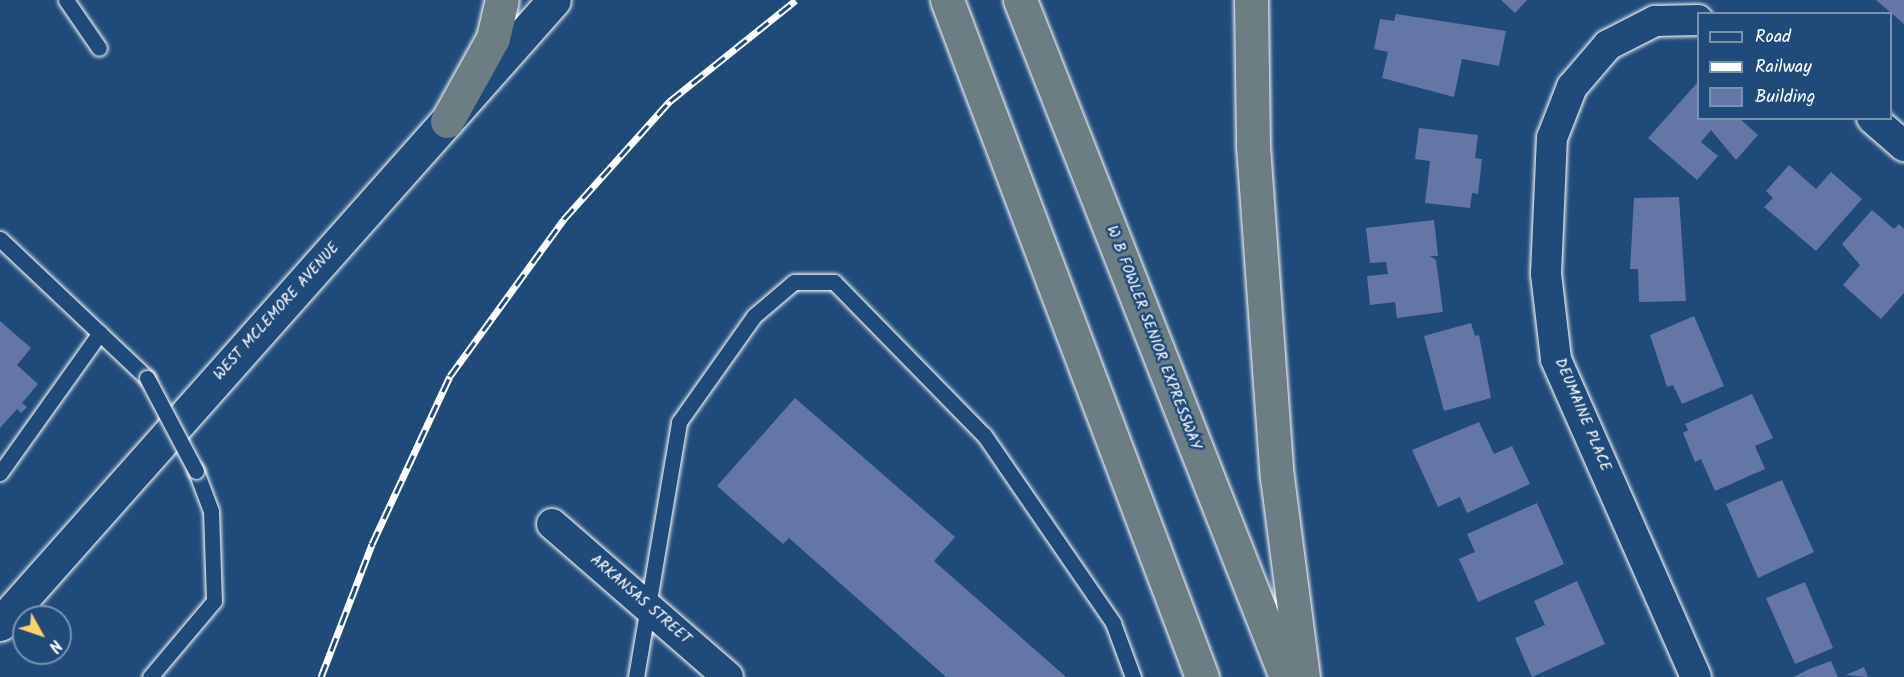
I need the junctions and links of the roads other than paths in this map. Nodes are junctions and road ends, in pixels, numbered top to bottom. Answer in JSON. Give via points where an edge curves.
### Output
{"nodes":[{"id":1,"x":66,"y":0,"type":"edge"},
{"id":2,"x":502,"y":0,"type":"edge"},
{"id":3,"x":554,"y":0,"type":"edge"},
{"id":4,"x":1020,"y":0,"type":"edge"},
{"id":5,"x":1251,"y":0,"type":"edge"},
{"id":6,"x":949,"y":4,"type":"edge"},
{"id":7,"x":1697,"y":20,"type":"edge"},
{"id":8,"x":99,"y":48,"type":"dead end"},
{"id":9,"x":1874,"y":120,"type":"edge"},
{"id":10,"x":447,"y":121,"type":"junction"},
{"id":11,"x":1904,"y":146,"type":"edge"},
{"id":12,"x":0,"y":239,"type":"edge"},
{"id":13,"x":100,"y":333,"type":"junction"},
{"id":14,"x":0,"y":473,"type":"edge"},
{"id":15,"x":552,"y":524,"type":"dead end"},
{"id":16,"x":650,"y":609,"type":"junction"},
{"id":17,"x":0,"y":624,"type":"edge"},
{"id":18,"x":150,"y":677,"type":"edge"},
{"id":19,"x":636,"y":677,"type":"edge"},
{"id":20,"x":728,"y":677,"type":"edge"},
{"id":21,"x":1133,"y":677,"type":"edge"},
{"id":22,"x":1202,"y":677,"type":"edge"},
{"id":23,"x":1286,"y":677,"type":"edge"},
{"id":24,"x":1303,"y":677,"type":"edge"},
{"id":25,"x":1696,"y":677,"type":"edge"}],
"edges":[{"from":1,"to":8,"type":"lane"},
{"from":2,"to":10,"type":"highway","via":[[489,46]]},
{"from":3,"to":10,"type":"main road","name":"WEST MCLEMORE AVENUE"},
{"from":4,"to":23,"type":"highway","name":"W B FOWLER SENIOR EXPRESSWAY"},
{"from":5,"to":24,"type":"highway","via":[[1253,146],[1277,477]]},
{"from":6,"to":22,"type":"highway"},
{"from":7,"to":25,"type":"street","name":"DEUMAINE PLACE","via":[[1655,21],[1608,45],[1572,87],[1552,138],[1546,274],[1556,359]]},
{"from":9,"to":11,"type":"street"},
{"from":10,"to":17,"type":"main road","name":"WEST MCLEMORE AVENUE"},
{"from":12,"to":13,"type":"lane"},
{"from":13,"to":14,"type":"lane"},
{"from":13,"to":18,"type":"lane","bridge":true,"via":[[147,378],[196,471],[211,511],[214,602]]},
{"from":15,"to":16,"type":"street","name":"ARKANSAS STREET"},
{"from":16,"to":19,"type":"lane"},
{"from":16,"to":20,"type":"street","name":"ARKANSAS STREET"},
{"from":16,"to":21,"type":"lane","via":[[656,545],[679,422],[754,316],[794,282],[834,282],[984,435],[1113,623]]}]}
